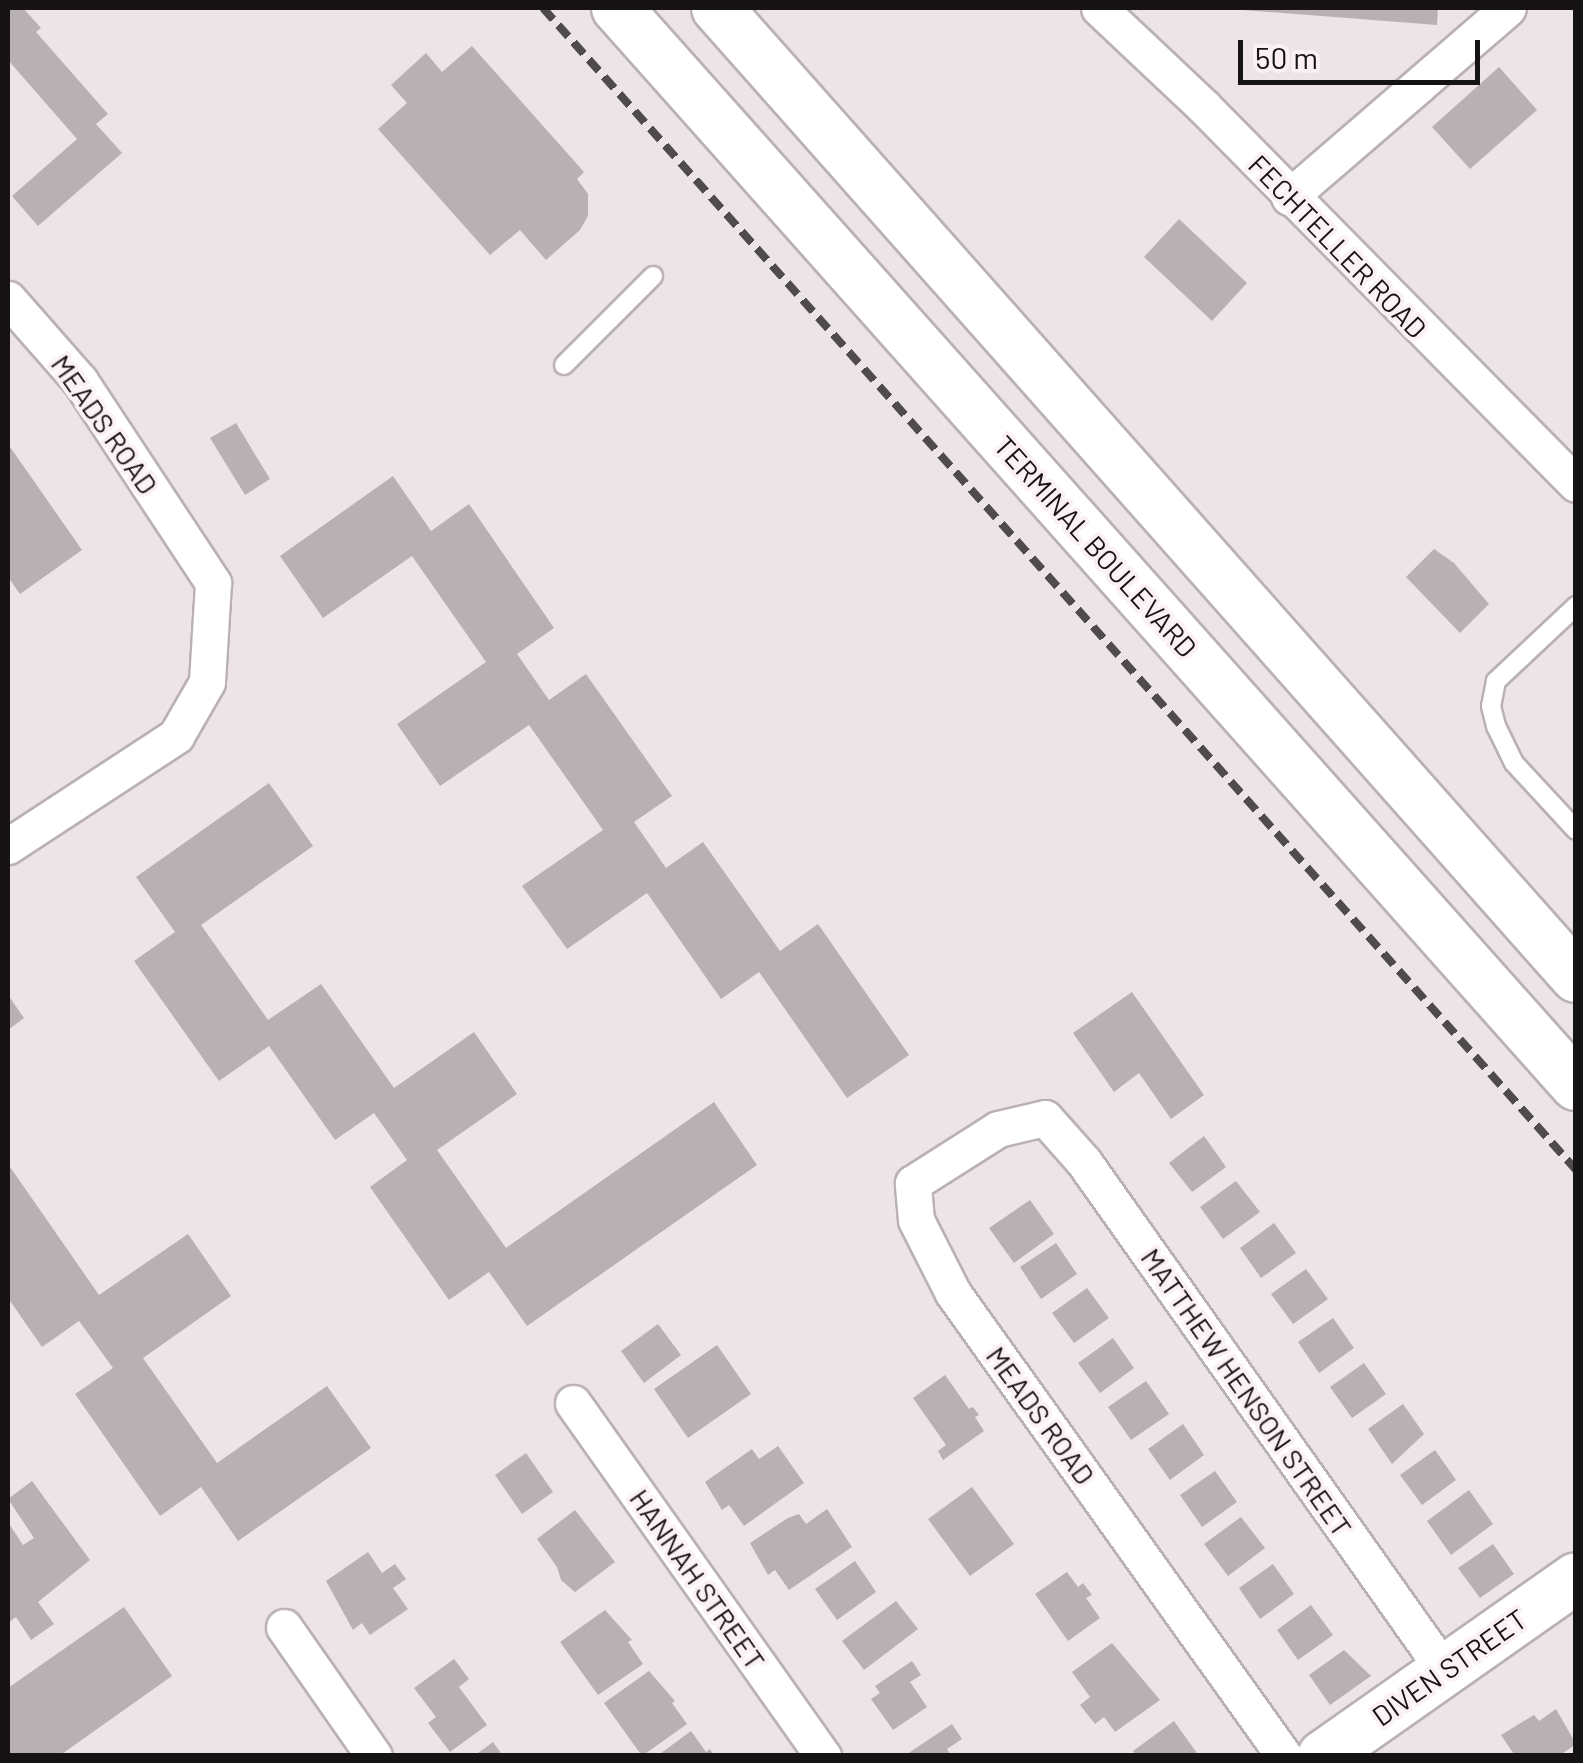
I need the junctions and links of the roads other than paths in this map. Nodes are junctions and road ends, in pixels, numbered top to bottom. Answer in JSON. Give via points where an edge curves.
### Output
{"nodes":[{"id":1,"x":618,"y":8,"type":"edge"},
{"id":2,"x":718,"y":8,"type":"edge"},
{"id":3,"x":1100,"y":8,"type":"edge"},
{"id":4,"x":1508,"y":8,"type":"edge"},
{"id":5,"x":1289,"y":197,"type":"junction"},
{"id":6,"x":654,"y":276,"type":"dead end"},
{"id":7,"x":8,"y":298,"type":"edge"},
{"id":8,"x":564,"y":365,"type":"dead end"},
{"id":9,"x":1576,"y":484,"type":"edge"},
{"id":10,"x":1576,"y":606,"type":"edge"},
{"id":11,"x":1576,"y":830,"type":"edge"},
{"id":12,"x":8,"y":846,"type":"edge"},
{"id":13,"x":1576,"y":977,"type":"edge"},
{"id":14,"x":1576,"y":1085,"type":"edge"},
{"id":15,"x":1045,"y":1118,"type":"joint"},
{"id":16,"x":573,"y":1403,"type":"dead end"},
{"id":17,"x":1576,"y":1578,"type":"edge"},
{"id":18,"x":284,"y":1627,"type":"dead end"},
{"id":19,"x":1444,"y":1670,"type":"junction"},
{"id":20,"x":374,"y":1756,"type":"edge"},
{"id":21,"x":823,"y":1756,"type":"edge"},
{"id":22,"x":1284,"y":1756,"type":"edge"},
{"id":23,"x":1324,"y":1756,"type":"edge"}],
"edges":[{"from":1,"to":14,"type":"main road","name":"TERMINAL BOULEVARD"},
{"from":2,"to":13,"type":"main road"},
{"from":3,"to":5,"type":"street","name":"FECHTELLER ROAD"},
{"from":4,"to":5,"type":"street"},
{"from":5,"to":9,"type":"street","name":"FECHTELLER ROAD"},
{"from":6,"to":8,"type":"lane"},
{"from":7,"to":12,"type":"street","name":"MEADS ROAD","via":[[80,381],[213,582],[207,682],[176,736]]},
{"from":10,"to":11,"type":"lane","via":[[1496,681],[1491,706],[1514,763]]},
{"from":15,"to":19,"type":"street","name":"MATTHEW HENSON STREET","via":[[1084,1162]]},
{"from":15,"to":22,"type":"street","name":"MEADS ROAD","via":[[998,1129],[913,1183],[916,1220],[953,1293]]},
{"from":16,"to":21,"type":"street","name":"HANNAH STREET"},
{"from":17,"to":19,"type":"main road","name":"DIVEN STREET"},
{"from":18,"to":20,"type":"street"},
{"from":19,"to":23,"type":"main road","name":"DIVEN STREET"}]}
